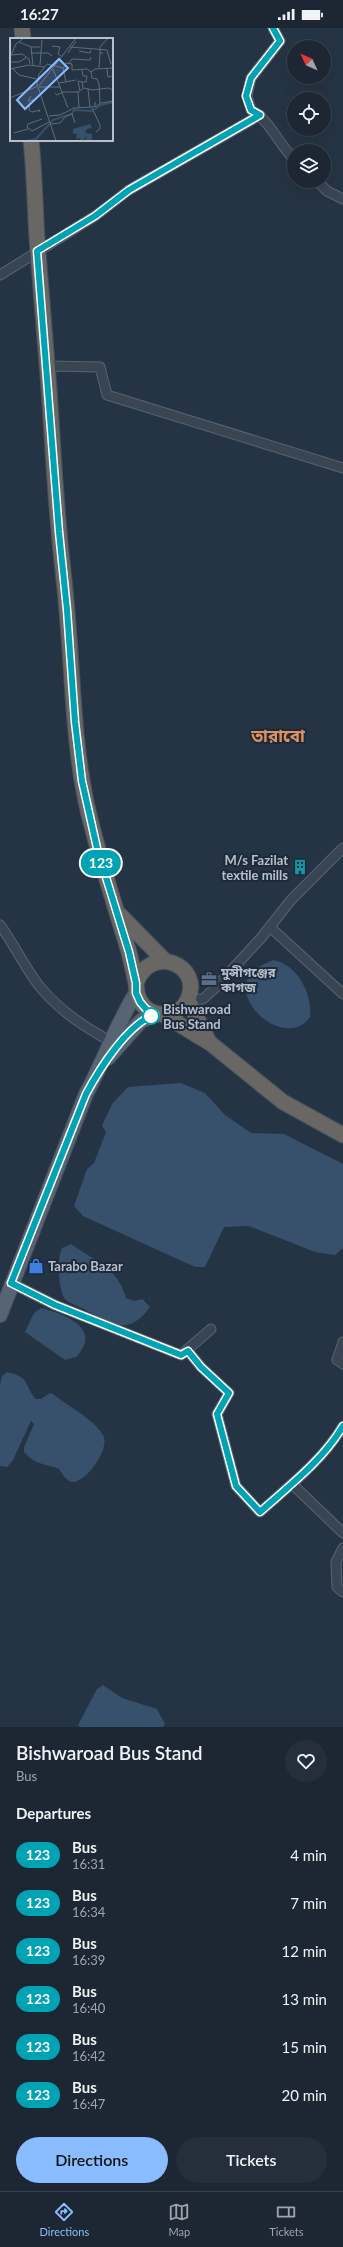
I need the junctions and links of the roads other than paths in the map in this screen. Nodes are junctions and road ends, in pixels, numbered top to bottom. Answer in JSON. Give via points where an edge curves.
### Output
{"nodes":[{"id":1,"x":22,"y":28,"type":"edge"},
{"id":2,"x":273,"y":28,"type":"edge"},
{"id":3,"x":23,"y":38,"type":"edge"},
{"id":4,"x":260,"y":115,"type":"junction"},
{"id":5,"x":31,"y":141,"type":"edge"},
{"id":6,"x":287,"y":153,"type":"edge"},
{"id":7,"x":324,"y":188,"type":"edge"},
{"id":8,"x":343,"y":199,"type":"edge"},
{"id":9,"x":37,"y":251,"type":"junction"},
{"id":10,"x":0,"y":275,"type":"edge"},
{"id":11,"x":47,"y":366,"type":"junction"},
{"id":12,"x":343,"y":468,"type":"edge"},
{"id":13,"x":343,"y":848,"type":"edge"},
{"id":14,"x":117,"y":911,"type":"junction"},
{"id":15,"x":0,"y":925,"type":"edge"},
{"id":16,"x":270,"y":927,"type":"junction"},
{"id":17,"x":165,"y":961,"type":"junction"},
{"id":18,"x":136,"y":988,"type":"junction"},
{"id":19,"x":343,"y":994,"type":"edge"},
{"id":20,"x":188,"y":1000,"type":"junction"},
{"id":21,"x":159,"y":1014,"type":"junction"},
{"id":22,"x":210,"y":1043,"type":"junction"},
{"id":23,"x":115,"y":1044,"type":"junction"},
{"id":24,"x":343,"y":1135,"type":"edge"},
{"id":25,"x":11,"y":1283,"type":"junction"},
{"id":26,"x":0,"y":1315,"type":"edge"},
{"id":27,"x":211,"y":1329,"type":"dead end"},
{"id":28,"x":343,"y":1342,"type":"edge"},
{"id":29,"x":188,"y":1351,"type":"junction"},
{"id":30,"x":343,"y":1364,"type":"edge"},
{"id":31,"x":343,"y":1426,"type":"edge"},
{"id":32,"x":292,"y":1484,"type":"junction"},
{"id":33,"x":343,"y":1533,"type":"edge"},
{"id":34,"x":343,"y":1548,"type":"edge"},
{"id":35,"x":343,"y":1592,"type":"edge"}],
"edges":[{"from":1,"to":3,"type":"highway"},
{"from":2,"to":4,"type":"street","via":[[280,41],[251,78],[246,96],[251,110]]},
{"from":4,"to":6,"type":"street"},
{"from":4,"to":9,"type":"street","via":[[129,190],[95,216]]},
{"from":5,"to":9,"type":"highway"},
{"from":7,"to":8,"type":"street"},
{"from":9,"to":10,"type":"street"},
{"from":9,"to":11,"type":"highway"},
{"from":11,"to":12,"type":"street","via":[[100,368],[106,394]]},
{"from":11,"to":14,"type":"highway","via":[[75,722],[82,781],[97,848]]},
{"from":13,"to":16,"type":"street","via":[[291,900]]},
{"from":14,"to":17,"type":"highway"},
{"from":14,"to":18,"type":"highway"},
{"from":15,"to":23,"type":"street","via":[[44,991],[73,1019]]},
{"from":16,"to":19,"type":"street"},
{"from":16,"to":20,"type":"street","via":[[203,999]]},
{"from":17,"to":18,"type":"highway","via":[[153,962],[145,967]]},
{"from":17,"to":20,"type":"highway","via":[[180,966],[186,973],[190,982]]},
{"from":18,"to":21,"type":"highway","via":[[143,1006]]},
{"from":18,"to":23,"type":"main road"},
{"from":20,"to":21,"type":"highway","via":[[178,1011]]},
{"from":20,"to":22,"type":"highway"},
{"from":21,"to":22,"type":"highway"},
{"from":21,"to":23,"type":"main road","via":[[141,1021]]},
{"from":22,"to":24,"type":"highway","via":[[283,1102]]},
{"from":23,"to":25,"type":"main road","via":[[86,1094]]},
{"from":25,"to":26,"type":"main road"},
{"from":25,"to":29,"type":"street","via":[[55,1305],[181,1355]]},
{"from":27,"to":29,"type":"street"},
{"from":28,"to":30,"type":"street","via":[[337,1360]]},
{"from":29,"to":32,"type":"street","via":[[229,1393],[217,1414],[236,1486],[260,1512]]},
{"from":31,"to":32,"type":"street","via":[[335,1441]]},
{"from":32,"to":33,"type":"street"},
{"from":34,"to":35,"type":"street","via":[[336,1562],[338,1587]]}]}
